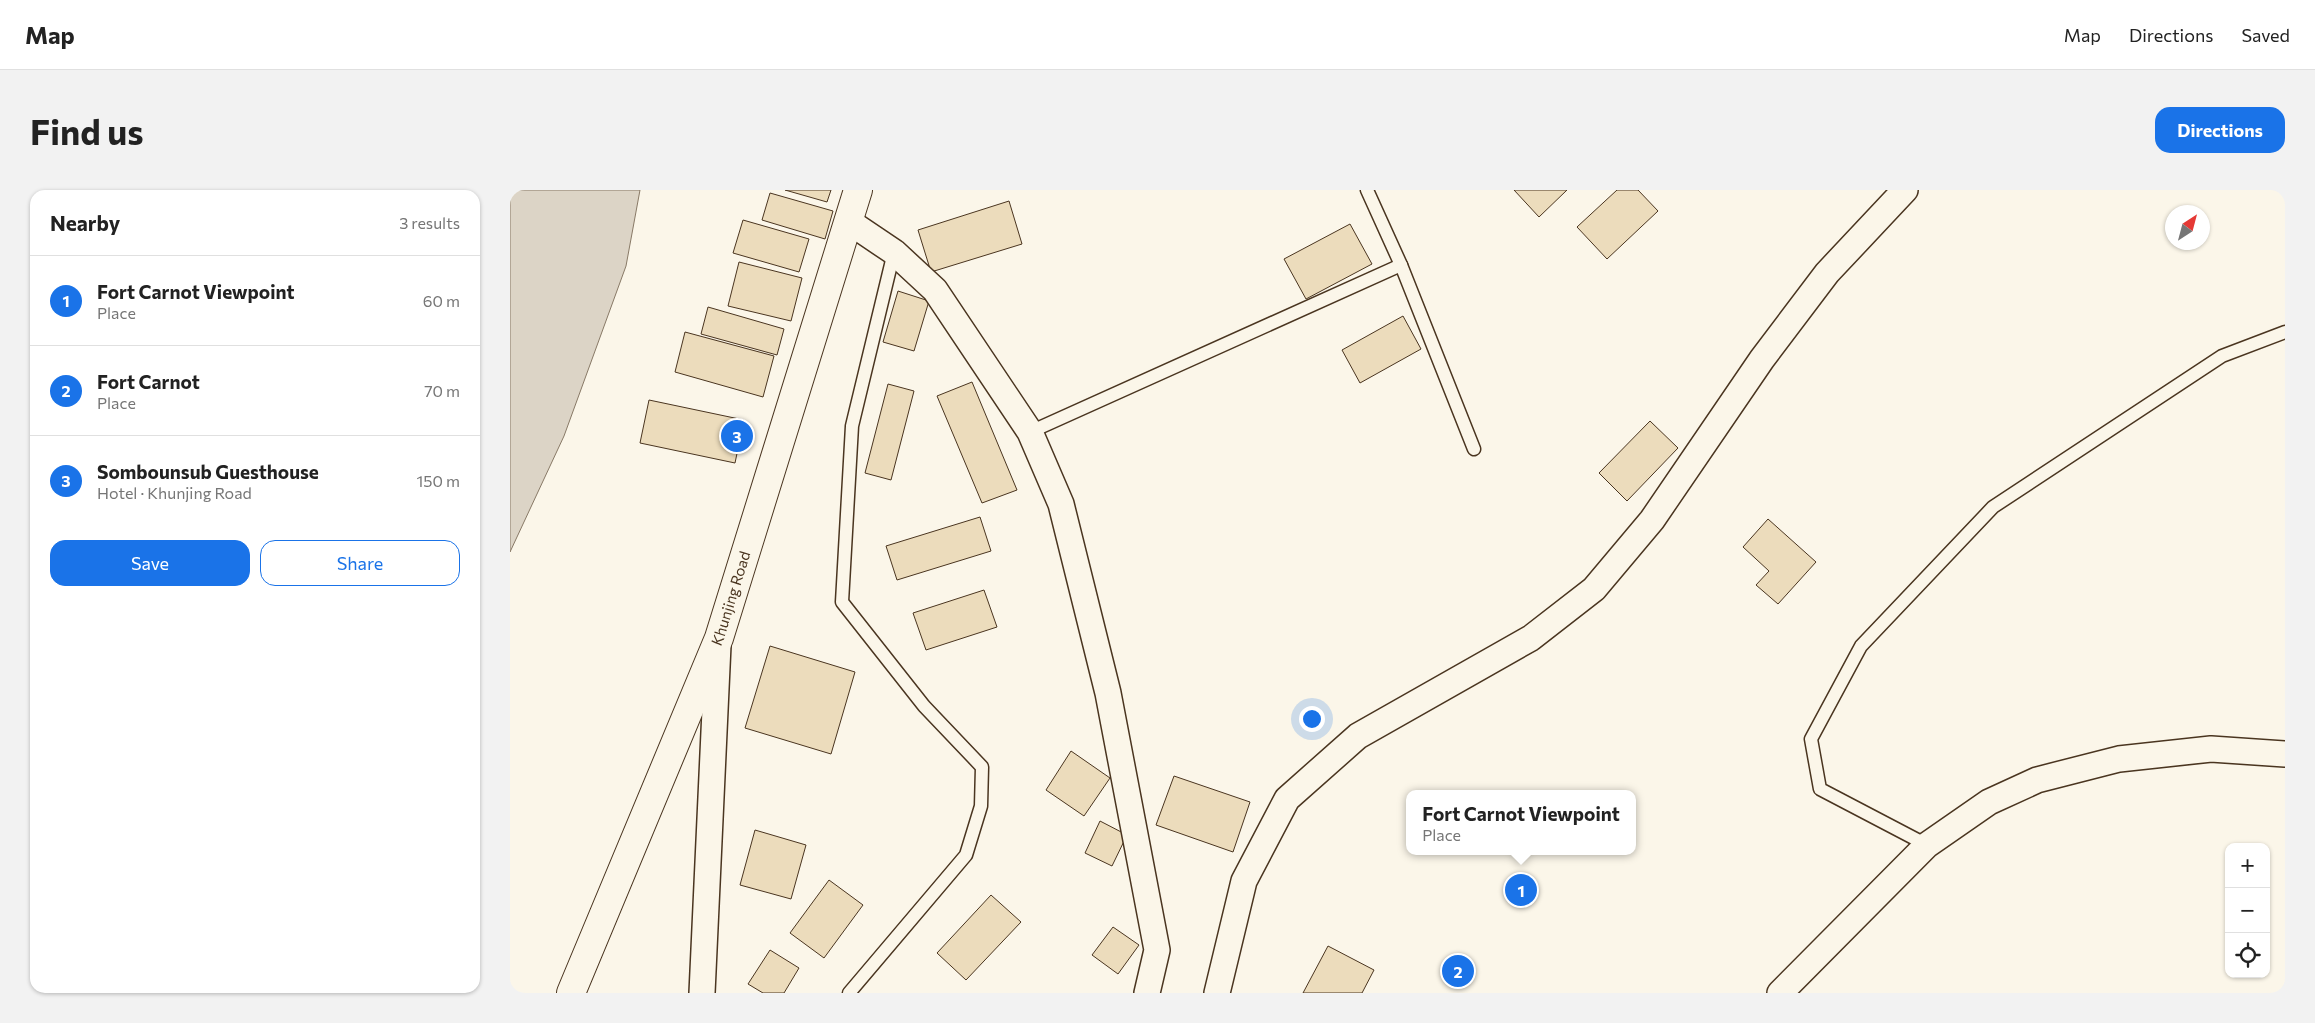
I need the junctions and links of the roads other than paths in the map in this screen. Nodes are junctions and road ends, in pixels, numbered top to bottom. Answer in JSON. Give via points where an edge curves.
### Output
{"nodes":[{"id":1,"x":858,"y":190,"type":"edge"},
{"id":2,"x":1367,"y":190,"type":"edge"},
{"id":3,"x":1905,"y":190,"type":"edge"},
{"id":4,"x":848,"y":221,"type":"junction"},
{"id":5,"x":894,"y":252,"type":"junction"},
{"id":6,"x":1401,"y":266,"type":"junction"},
{"id":7,"x":2285,"y":332,"type":"edge"},
{"id":8,"x":1030,"y":432,"type":"junction"},
{"id":9,"x":1474,"y":449,"type":"dead end"},
{"id":10,"x":718,"y":638,"type":"junction"},
{"id":11,"x":2285,"y":754,"type":"edge"},
{"id":12,"x":1927,"y":845,"type":"junction"},
{"id":13,"x":571,"y":993,"type":"edge"},
{"id":14,"x":702,"y":993,"type":"edge"},
{"id":15,"x":850,"y":993,"type":"edge"},
{"id":16,"x":1147,"y":993,"type":"edge"},
{"id":17,"x":1217,"y":993,"type":"edge"},
{"id":18,"x":1780,"y":993,"type":"edge"}],
"edges":[{"from":1,"to":4,"type":"main road","name":"Khunjing Road"},
{"from":2,"to":6,"type":"lane"},
{"from":3,"to":17,"type":"street","via":[[1827,273],[1762,359],[1652,520],[1594,589],[1531,638],[1358,736],[1287,799],[1244,881]]},
{"from":4,"to":5,"type":"street"},
{"from":4,"to":10,"type":"main road","name":"Khunjing Road"},
{"from":5,"to":8,"type":"street","via":[[935,290]]},
{"from":5,"to":15,"type":"lane","via":[[852,426],[842,602],[924,706],[982,767],[981,806],[966,854]]},
{"from":6,"to":8,"type":"lane"},
{"from":6,"to":9,"type":"lane"},
{"from":7,"to":12,"type":"lane","via":[[2222,356],[1993,507],[1862,646],[1810,739],[1820,789]]},
{"from":8,"to":16,"type":"street","via":[[1061,504],[1108,693],[1156,950]]},
{"from":10,"to":13,"type":"main road","name":"Khunjing Road"},
{"from":10,"to":14,"type":"street"},
{"from":11,"to":12,"type":"street","via":[[2211,749],[2119,759],[2037,780],[1989,802]]},
{"from":12,"to":18,"type":"street"}]}
